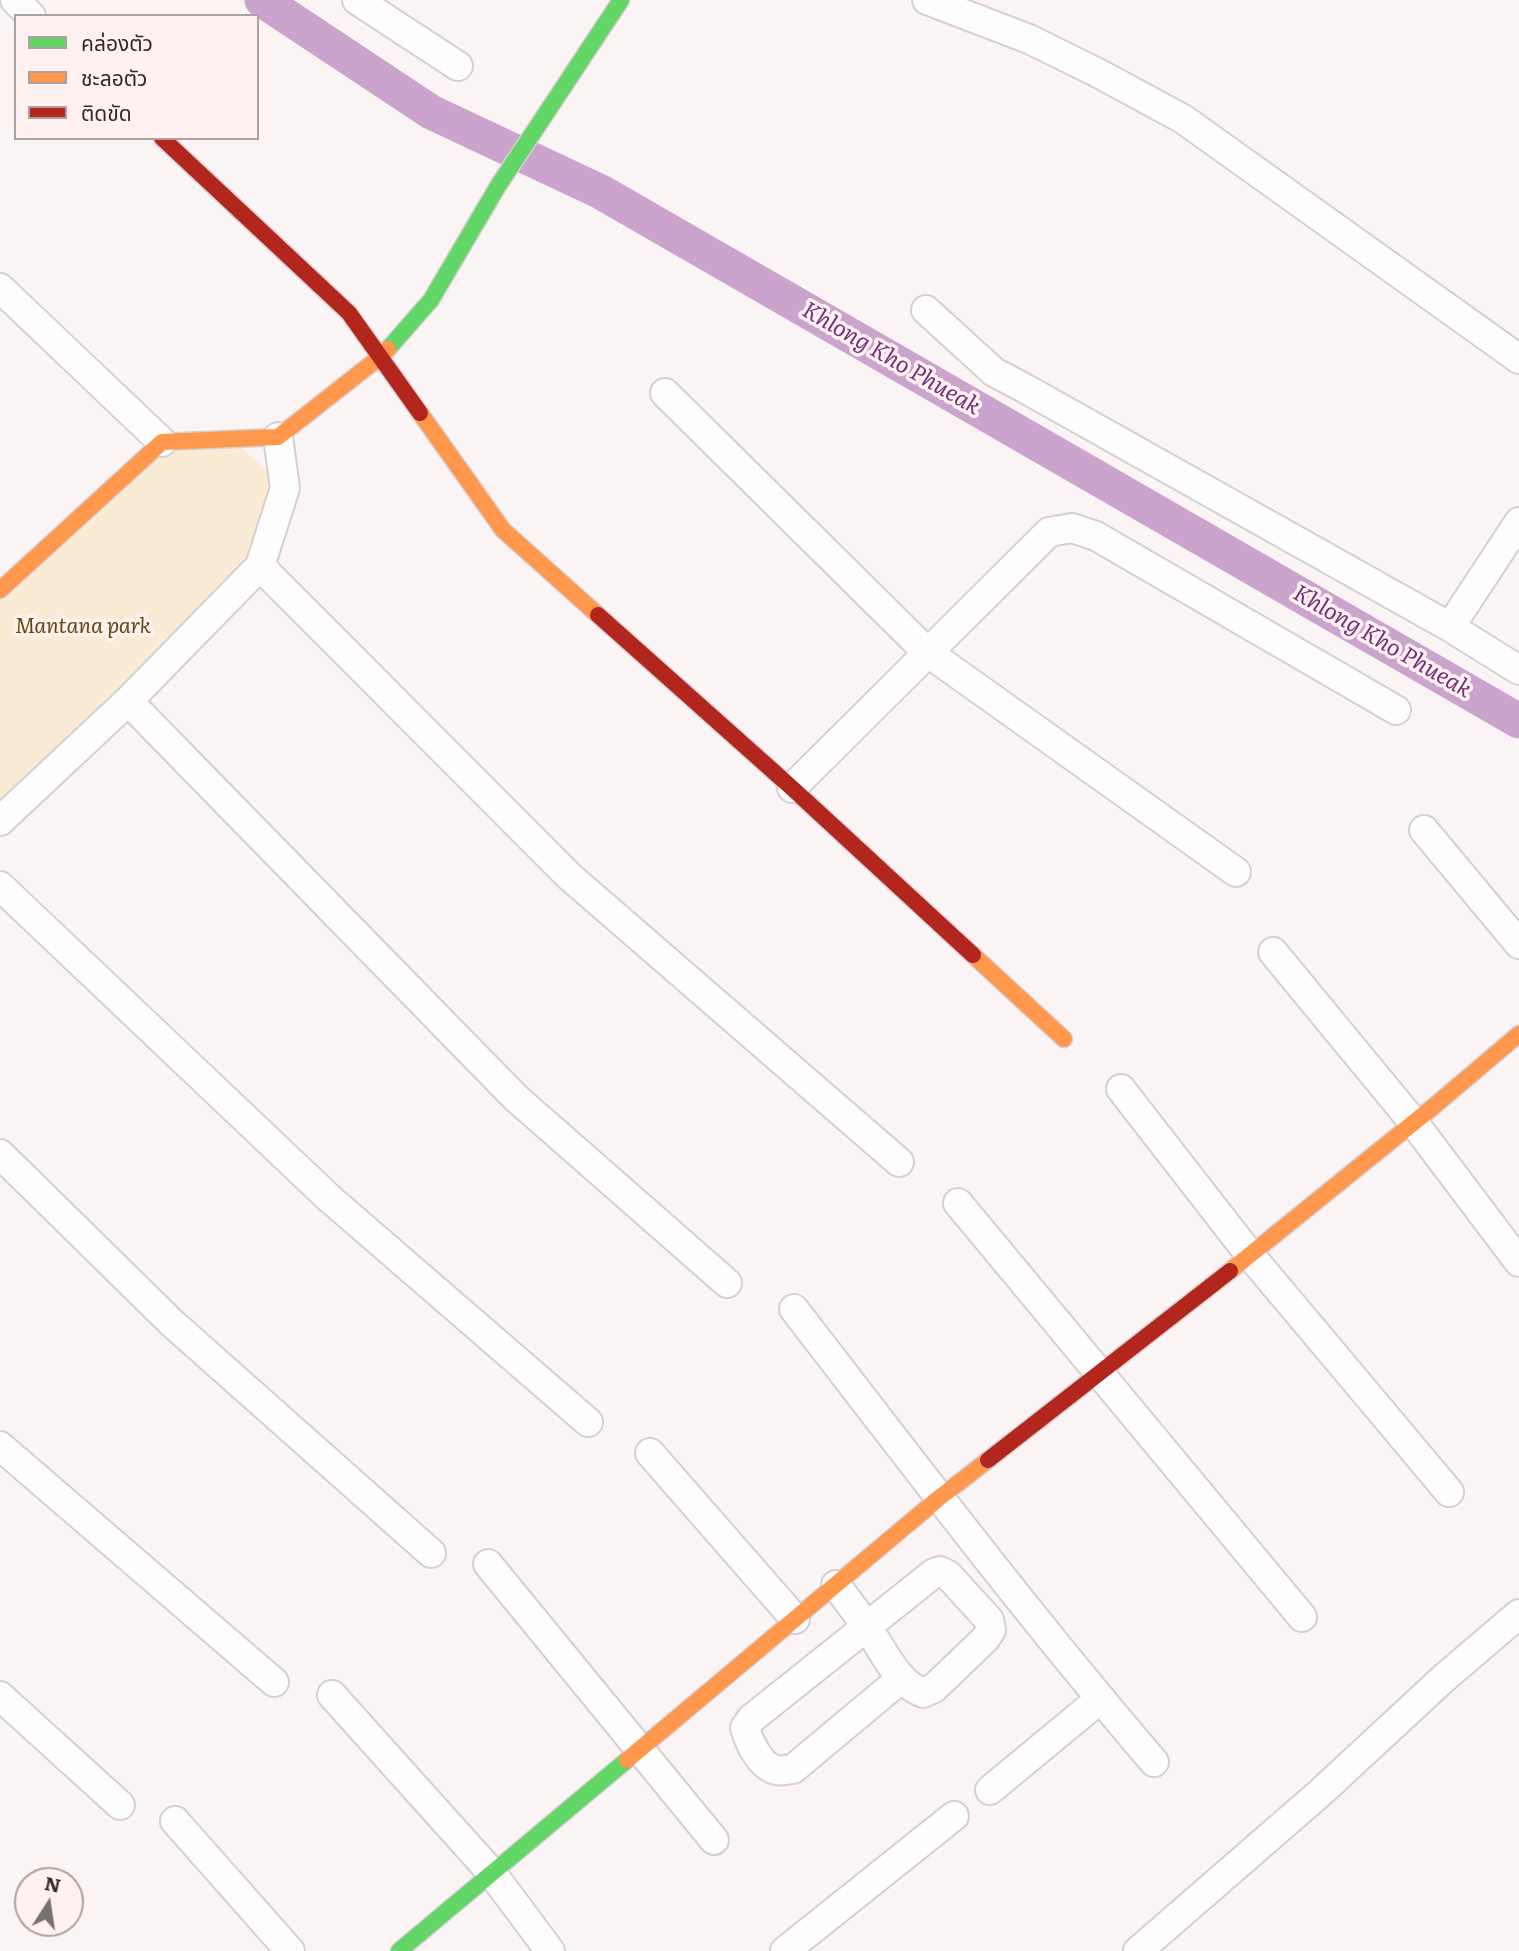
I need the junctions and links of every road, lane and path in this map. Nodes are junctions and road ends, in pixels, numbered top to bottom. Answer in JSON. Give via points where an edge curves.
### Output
{"nodes":[{"id":1,"x":15,"y":0,"type":"edge"},
{"id":2,"x":356,"y":0,"type":"edge"},
{"id":3,"x":621,"y":0,"type":"edge"},
{"id":4,"x":927,"y":0,"type":"edge"},
{"id":5,"x":29,"y":14,"type":"edge"},
{"id":6,"x":458,"y":66,"type":"dead end"},
{"id":7,"x":164,"y":140,"type":"edge"},
{"id":8,"x":0,"y":288,"type":"edge"},
{"id":9,"x":926,"y":310,"type":"dead end"},
{"id":10,"x":380,"y":358,"type":"junction"},
{"id":11,"x":1519,"y":359,"type":"edge"},
{"id":12,"x":665,"y":393,"type":"dead end"},
{"id":13,"x":278,"y":437,"type":"junction"},
{"id":14,"x":162,"y":442,"type":"junction"},
{"id":15,"x":1519,"y":522,"type":"edge"},
{"id":16,"x":260,"y":566,"type":"junction"},
{"id":17,"x":1,"y":586,"type":"edge"},
{"id":18,"x":1450,"y":627,"type":"junction"},
{"id":19,"x":927,"y":653,"type":"junction"},
{"id":20,"x":1519,"y":670,"type":"edge"},
{"id":21,"x":128,"y":701,"type":"junction"},
{"id":22,"x":1396,"y":710,"type":"dead end"},
{"id":23,"x":792,"y":788,"type":"junction"},
{"id":24,"x":0,"y":821,"type":"edge"},
{"id":25,"x":1424,"y":830,"type":"dead end"},
{"id":26,"x":1237,"y":872,"type":"dead end"},
{"id":27,"x":0,"y":886,"type":"edge"},
{"id":28,"x":1519,"y":944,"type":"edge"},
{"id":29,"x":1273,"y":952,"type":"dead end"},
{"id":30,"x":1519,"y":1034,"type":"edge"},
{"id":31,"x":1064,"y":1039,"type":"dead end"},
{"id":32,"x":1121,"y":1089,"type":"dead end"},
{"id":33,"x":1414,"y":1123,"type":"junction"},
{"id":34,"x":0,"y":1154,"type":"edge"},
{"id":35,"x":899,"y":1162,"type":"dead end"},
{"id":36,"x":958,"y":1203,"type":"dead end"},
{"id":37,"x":1250,"y":1255,"type":"junction"},
{"id":38,"x":1519,"y":1262,"type":"edge"},
{"id":39,"x":727,"y":1283,"type":"dead end"},
{"id":40,"x":794,"y":1308,"type":"dead end"},
{"id":41,"x":1099,"y":1375,"type":"junction"},
{"id":42,"x":588,"y":1422,"type":"dead end"},
{"id":43,"x":0,"y":1446,"type":"edge"},
{"id":44,"x":650,"y":1453,"type":"dead end"},
{"id":45,"x":1449,"y":1492,"type":"dead end"},
{"id":46,"x":939,"y":1498,"type":"junction"},
{"id":47,"x":431,"y":1553,"type":"dead end"},
{"id":48,"x":488,"y":1564,"type":"dead end"},
{"id":49,"x":836,"y":1585,"type":"junction"},
{"id":50,"x":1519,"y":1614,"type":"edge"},
{"id":51,"x":1302,"y":1617,"type":"dead end"},
{"id":52,"x":795,"y":1619,"type":"junction"},
{"id":53,"x":867,"y":1627,"type":"junction"},
{"id":54,"x":902,"y":1678,"type":"junction"},
{"id":55,"x":274,"y":1682,"type":"dead end"},
{"id":56,"x":332,"y":1695,"type":"dead end"},
{"id":57,"x":0,"y":1696,"type":"edge"},
{"id":58,"x":1100,"y":1699,"type":"junction"},
{"id":59,"x":640,"y":1748,"type":"junction"},
{"id":60,"x":1154,"y":1762,"type":"dead end"},
{"id":61,"x":990,"y":1790,"type":"dead end"},
{"id":62,"x":120,"y":1805,"type":"dead end"},
{"id":63,"x":954,"y":1816,"type":"dead end"},
{"id":64,"x":175,"y":1821,"type":"dead end"},
{"id":65,"x":714,"y":1840,"type":"dead end"},
{"id":66,"x":491,"y":1872,"type":"junction"},
{"id":67,"x":290,"y":1951,"type":"edge"},
{"id":68,"x":399,"y":1951,"type":"edge"},
{"id":69,"x":550,"y":1951,"type":"edge"},
{"id":70,"x":785,"y":1951,"type":"edge"},
{"id":71,"x":1138,"y":1951,"type":"edge"}],
"edges":[{"from":1,"to":5,"type":"street"},
{"from":2,"to":6,"type":"street"},
{"from":3,"to":10,"type":"street","via":[[498,186],[431,300]]},
{"from":4,"to":11,"type":"street","via":[[1029,39],[1183,119]]},
{"from":7,"to":10,"type":"street","via":[[349,313]]},
{"from":8,"to":14,"type":"street"},
{"from":9,"to":18,"type":"street","via":[[994,372]]},
{"from":10,"to":13,"type":"street"},
{"from":10,"to":23,"type":"street","via":[[503,530]]},
{"from":12,"to":19,"type":"street"},
{"from":13,"to":14,"type":"street"},
{"from":13,"to":16,"type":"street","via":[[285,488]]},
{"from":14,"to":17,"type":"street"},
{"from":15,"to":18,"type":"street"},
{"from":16,"to":21,"type":"street"},
{"from":16,"to":35,"type":"street","via":[[569,876]]},
{"from":18,"to":20,"type":"street"},
{"from":19,"to":22,"type":"street","via":[[1049,532],[1072,528],[1097,536]]},
{"from":19,"to":23,"type":"street"},
{"from":19,"to":26,"type":"street"},
{"from":21,"to":24,"type":"street"},
{"from":21,"to":39,"type":"street","via":[[516,1098]]},
{"from":23,"to":31,"type":"street"},
{"from":25,"to":28,"type":"street"},
{"from":27,"to":42,"type":"street","via":[[329,1198]]},
{"from":29,"to":33,"type":"street"},
{"from":30,"to":33,"type":"street"},
{"from":32,"to":37,"type":"street"},
{"from":33,"to":37,"type":"street"},
{"from":33,"to":38,"type":"street"},
{"from":34,"to":47,"type":"street","via":[[172,1323]]},
{"from":36,"to":41,"type":"street"},
{"from":37,"to":41,"type":"street"},
{"from":37,"to":45,"type":"street"},
{"from":40,"to":46,"type":"street"},
{"from":41,"to":46,"type":"street"},
{"from":41,"to":51,"type":"street"},
{"from":43,"to":55,"type":"street"},
{"from":44,"to":52,"type":"street"},
{"from":46,"to":49,"type":"street"},
{"from":46,"to":58,"type":"street"},
{"from":48,"to":59,"type":"street"},
{"from":49,"to":52,"type":"street"},
{"from":49,"to":53,"type":"street"},
{"from":50,"to":71,"type":"street"},
{"from":52,"to":59,"type":"street"},
{"from":53,"to":54,"type":"street"},
{"from":53,"to":54,"type":"street","via":[[940,1571],[989,1620],[991,1630],[985,1639],[934,1688],[923,1693]]},
{"from":53,"to":54,"type":"street","via":[[751,1719],[745,1728],[763,1761],[776,1770],[793,1769]]},
{"from":56,"to":66,"type":"street"},
{"from":57,"to":62,"type":"street"},
{"from":58,"to":60,"type":"street"},
{"from":58,"to":61,"type":"street"},
{"from":59,"to":65,"type":"street"},
{"from":59,"to":66,"type":"street"},
{"from":63,"to":70,"type":"street"},
{"from":64,"to":67,"type":"street"},
{"from":66,"to":68,"type":"street"},
{"from":66,"to":69,"type":"street"}]}
